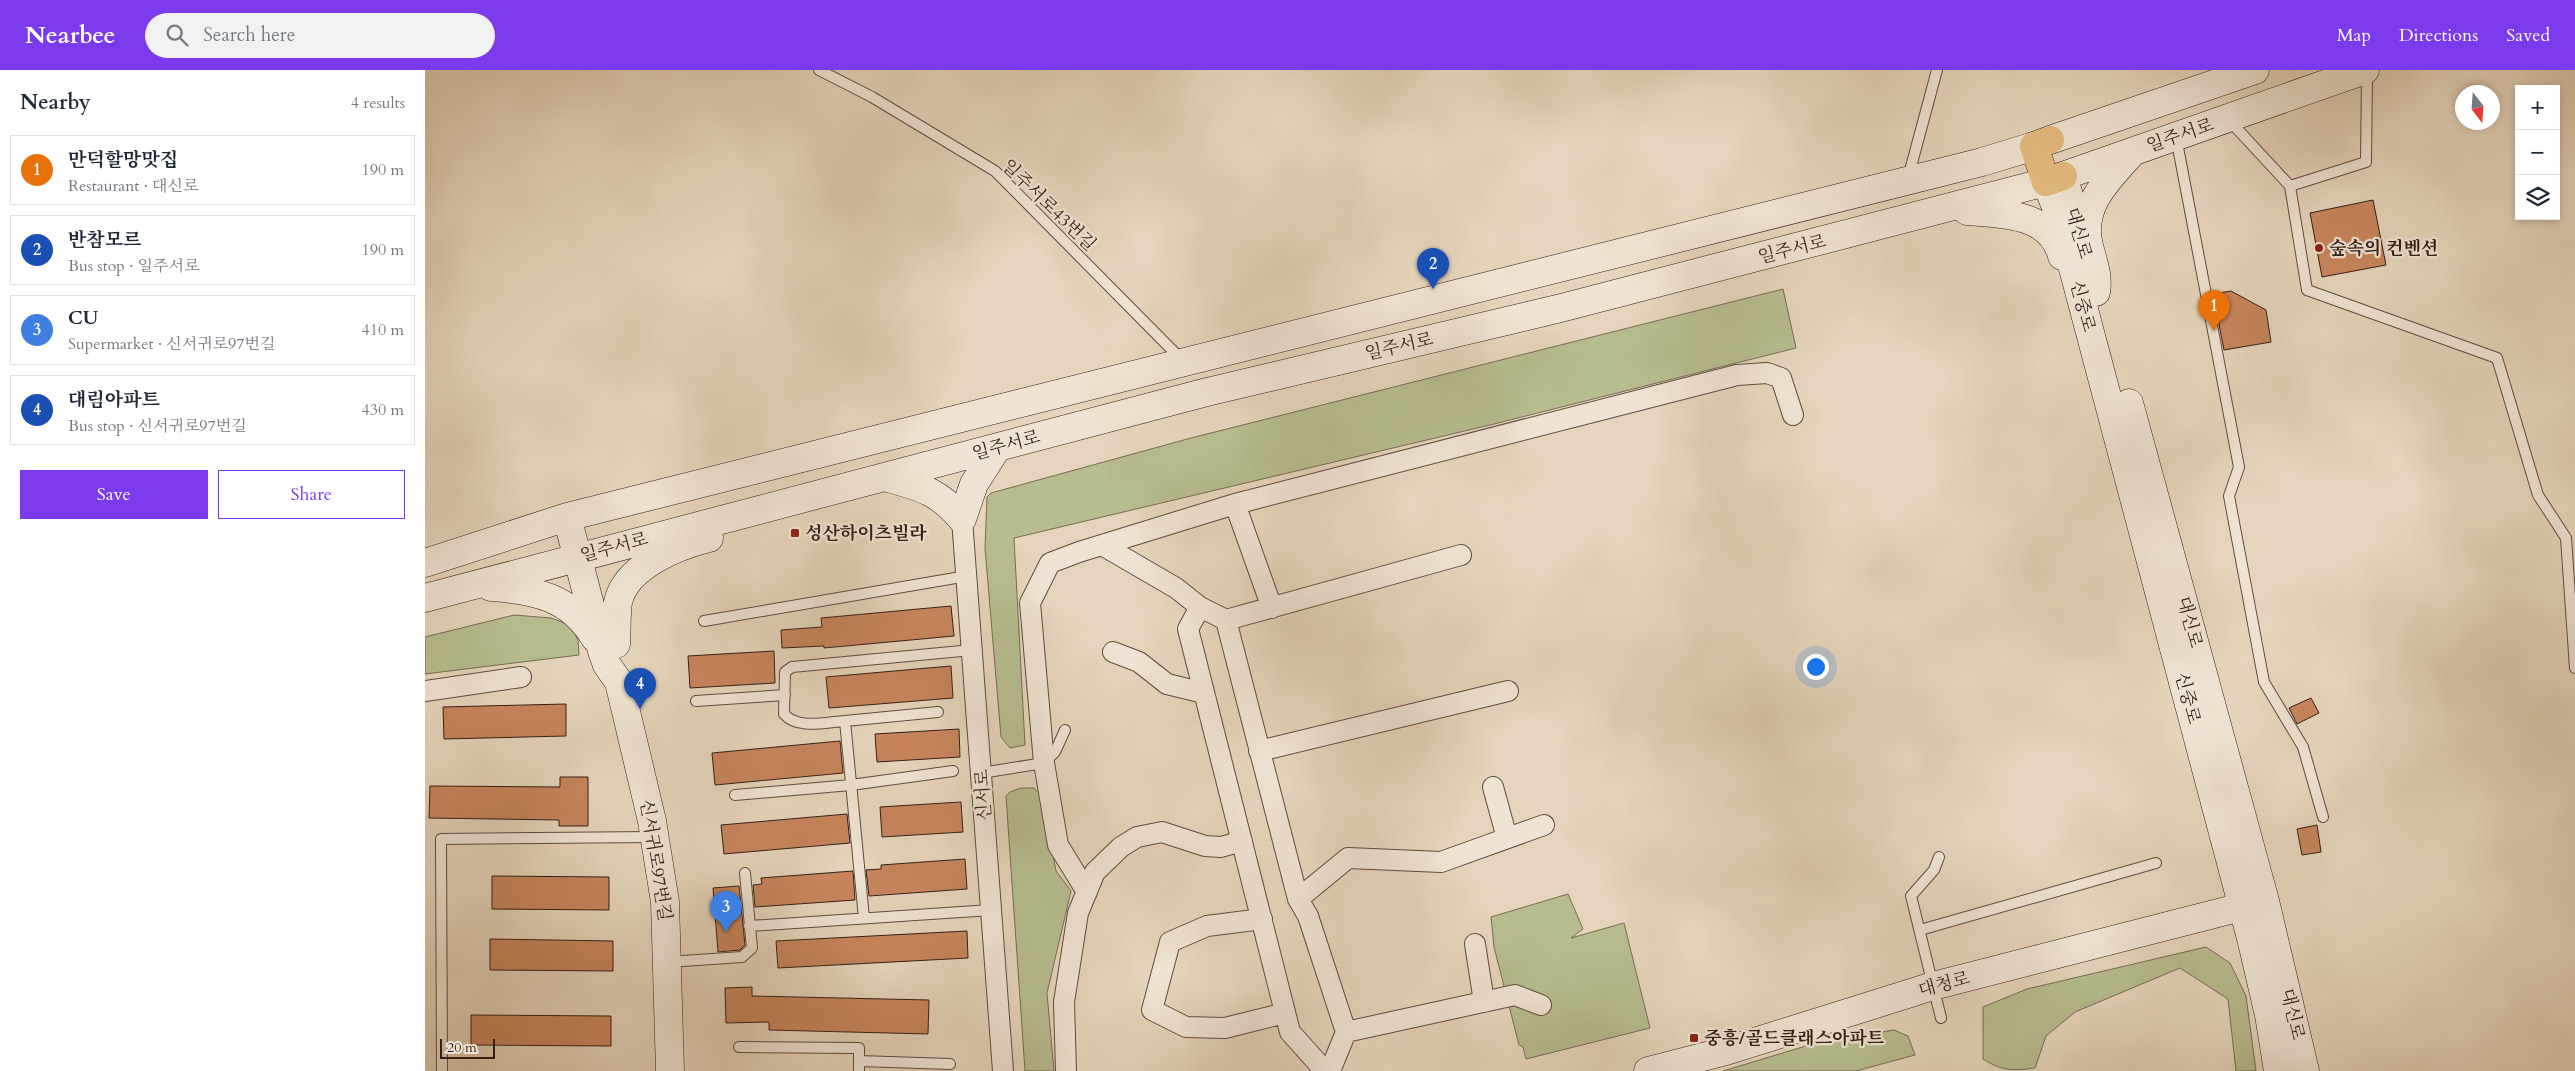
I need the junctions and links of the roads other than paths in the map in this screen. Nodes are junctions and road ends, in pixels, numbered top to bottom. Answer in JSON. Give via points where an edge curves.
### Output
{"nodes":[{"id":1,"x":819,"y":70,"type":"edge"},
{"id":2,"x":1937,"y":70,"type":"edge"},
{"id":3,"x":2255,"y":70,"type":"edge"},
{"id":4,"x":2366,"y":70,"type":"edge"},
{"id":5,"x":2227,"y":119,"type":"junction"},
{"id":6,"x":2176,"y":136,"type":"junction"},
{"id":7,"x":2042,"y":143,"type":"junction"},
{"id":8,"x":2133,"y":151,"type":"junction"},
{"id":9,"x":2055,"y":179,"type":"junction"},
{"id":10,"x":1907,"y":181,"type":"junction"},
{"id":11,"x":2290,"y":186,"type":"junction"},
{"id":12,"x":1948,"y":209,"type":"junction"},
{"id":13,"x":2088,"y":292,"type":"junction"},
{"id":14,"x":1183,"y":361,"type":"junction"},
{"id":15,"x":1793,"y":415,"type":"dead end"},
{"id":16,"x":997,"y":448,"type":"junction"},
{"id":17,"x":883,"y":477,"type":"junction"},
{"id":18,"x":1235,"y":504,"type":"junction"},
{"id":19,"x":761,"y":509,"type":"junction"},
{"id":20,"x":576,"y":515,"type":"junction"},
{"id":21,"x":963,"y":519,"type":"junction"},
{"id":22,"x":1102,"y":545,"type":"junction"},
{"id":23,"x":586,"y":555,"type":"junction"},
{"id":24,"x":1461,"y":555,"type":"dead end"},
{"id":25,"x":425,"y":562,"type":"edge"},
{"id":26,"x":967,"y":576,"type":"junction"},
{"id":27,"x":430,"y":596,"type":"edge"},
{"id":28,"x":1200,"y":608,"type":"junction"},
{"id":29,"x":1271,"y":608,"type":"junction"},
{"id":30,"x":1226,"y":620,"type":"junction"},
{"id":31,"x":704,"y":621,"type":"dead end"},
{"id":32,"x":609,"y":648,"type":"junction"},
{"id":33,"x":972,"y":650,"type":"junction"},
{"id":34,"x":1113,"y":652,"type":"dead end"},
{"id":35,"x":2575,"y":668,"type":"edge"},
{"id":36,"x":521,"y":677,"type":"dead end"},
{"id":37,"x":1507,"y":691,"type":"dead end"},
{"id":38,"x":425,"y":692,"type":"edge"},
{"id":39,"x":1204,"y":693,"type":"junction"},
{"id":40,"x":785,"y":695,"type":"junction"},
{"id":41,"x":696,"y":701,"type":"dead end"},
{"id":42,"x":939,"y":712,"type":"dead end"},
{"id":43,"x":845,"y":720,"type":"junction"},
{"id":44,"x":1065,"y":730,"type":"dead end"},
{"id":45,"x":1259,"y":751,"type":"junction"},
{"id":46,"x":1044,"y":763,"type":"junction"},
{"id":47,"x":953,"y":771,"type":"dead end"},
{"id":48,"x":981,"y":773,"type":"junction"},
{"id":49,"x":851,"y":785,"type":"junction"},
{"id":50,"x":1493,"y":787,"type":"dead end"},
{"id":51,"x":735,"y":795,"type":"dead end"},
{"id":52,"x":2323,"y":817,"type":"dead end"},
{"id":53,"x":1543,"y":825,"type":"dead end"},
{"id":54,"x":655,"y":837,"type":"junction"},
{"id":55,"x":1507,"y":838,"type":"junction"},
{"id":56,"x":1242,"y":841,"type":"junction"},
{"id":57,"x":1939,"y":857,"type":"dead end"},
{"id":58,"x":2156,"y":863,"type":"dead end"},
{"id":59,"x":745,"y":873,"type":"dead end"},
{"id":60,"x":1087,"y":892,"type":"junction"},
{"id":61,"x":1298,"y":899,"type":"junction"},
{"id":62,"x":2254,"y":904,"type":"junction"},
{"id":63,"x":991,"y":910,"type":"junction"},
{"id":64,"x":864,"y":918,"type":"junction"},
{"id":65,"x":1261,"y":919,"type":"junction"},
{"id":66,"x":749,"y":926,"type":"junction"},
{"id":67,"x":1920,"y":930,"type":"junction"},
{"id":68,"x":1475,"y":944,"type":"dead end"},
{"id":69,"x":667,"y":962,"type":"junction"},
{"id":70,"x":1933,"y":986,"type":"junction"},
{"id":71,"x":1484,"y":1002,"type":"junction"},
{"id":72,"x":1541,"y":1005,"type":"dead end"},
{"id":73,"x":1285,"y":1013,"type":"junction"},
{"id":74,"x":1941,"y":1018,"type":"dead end"},
{"id":75,"x":1346,"y":1032,"type":"junction"},
{"id":76,"x":739,"y":1047,"type":"dead end"},
{"id":77,"x":950,"y":1064,"type":"dead end"},
{"id":78,"x":859,"y":1066,"type":"edge"},
{"id":79,"x":442,"y":1071,"type":"edge"},
{"id":80,"x":670,"y":1071,"type":"edge"},
{"id":81,"x":1003,"y":1071,"type":"edge"},
{"id":82,"x":1066,"y":1071,"type":"edge"},
{"id":83,"x":1325,"y":1071,"type":"edge"},
{"id":84,"x":1331,"y":1071,"type":"edge"},
{"id":85,"x":1649,"y":1071,"type":"edge"},
{"id":86,"x":2278,"y":1071,"type":"edge"},
{"id":87,"x":2305,"y":1071,"type":"edge"}],
"edges":[{"from":1,"to":14,"type":"lane","name":"일주서로43번길","via":[[872,97],[995,171]]},
{"from":2,"to":10,"type":"lane"},
{"from":3,"to":7,"type":"main road","name":"일주서로"},
{"from":4,"to":5,"type":"main road","name":"일주서로"},
{"from":4,"to":11,"type":"lane","via":[[2366,162]]},
{"from":5,"to":6,"type":"main road","name":"일주서로"},
{"from":5,"to":11,"type":"lane"},
{"from":6,"to":8,"type":"main road","name":"일주서로"},
{"from":6,"to":52,"type":"lane","via":[[2239,467],[2229,496],[2264,682],[2303,747]]},
{"from":7,"to":9,"type":"main road"},
{"from":7,"to":10,"type":"main road","name":"일주서로"},
{"from":8,"to":9,"type":"main road","name":"일주서로"},
{"from":8,"to":13,"type":"main road","via":[[2105,181],[2087,217],[2086,234],[2099,280]]},
{"from":9,"to":12,"type":"main road","name":"일주서로"},
{"from":9,"to":13,"type":"main road","name":"신중로","via":[[2058,212]]},
{"from":10,"to":14,"type":"main road","name":"일주서로"},
{"from":11,"to":35,"type":"lane","via":[[2307,290],[2497,358],[2538,494],[2566,538]]},
{"from":12,"to":13,"type":"main road","via":[[2019,215],[2046,229],[2060,250],[2068,281]]},
{"from":12,"to":16,"type":"main road","name":"일주서로","via":[[1561,308],[1207,392]]},
{"from":13,"to":62,"type":"main road","name":"대신로","via":[[2166,534]]},
{"from":14,"to":20,"type":"main road","name":"일주서로"},
{"from":15,"to":18,"type":"street","via":[[1781,378],[1767,373],[1737,375]]},
{"from":16,"to":17,"type":"main road","name":"일주서로"},
{"from":16,"to":21,"type":"main road","via":[[974,484]]},
{"from":17,"to":19,"type":"main road","name":"일주서로"},
{"from":17,"to":21,"type":"main road","via":[[926,489],[946,500]]},
{"from":18,"to":22,"type":"street"},
{"from":18,"to":29,"type":"street"},
{"from":19,"to":23,"type":"main road","name":"일주서로"},
{"from":19,"to":32,"type":"main road","via":[[733,533],[695,542],[652,561],[627,582],[618,601]]},
{"from":20,"to":23,"type":"main road","name":"신서귀로97번길"},
{"from":20,"to":25,"type":"main road","name":"일주서로"},
{"from":21,"to":26,"type":"street","name":"신서로"},
{"from":22,"to":28,"type":"street","via":[[1177,588]]},
{"from":22,"to":46,"type":"street","via":[[1050,563],[1030,603]]},
{"from":23,"to":27,"type":"main road","name":"일주서로"},
{"from":23,"to":32,"type":"main road","name":"신서귀로97번길"},
{"from":24,"to":29,"type":"street"},
{"from":26,"to":31,"type":"lane"},
{"from":26,"to":33,"type":"street","name":"신서로"},
{"from":27,"to":32,"type":"main road","via":[[489,587],[524,589],[548,596],[573,610]]},
{"from":28,"to":30,"type":"street"},
{"from":28,"to":39,"type":"street","via":[[1188,629]]},
{"from":29,"to":30,"type":"street"},
{"from":30,"to":45,"type":"street"},
{"from":32,"to":54,"type":"main road","name":"신서귀로97번길","via":[[621,664],[619,682]]},
{"from":33,"to":40,"type":"lane","via":[[792,667],[785,672]]},
{"from":33,"to":48,"type":"street","name":"신서로"},
{"from":34,"to":39,"type":"street","via":[[1139,662],[1167,684]]},
{"from":36,"to":38,"type":"street"},
{"from":37,"to":45,"type":"street"},
{"from":39,"to":56,"type":"street"},
{"from":40,"to":41,"type":"lane"},
{"from":40,"to":43,"type":"lane","via":[[785,714],[790,720],[807,724]]},
{"from":42,"to":43,"type":"lane"},
{"from":43,"to":49,"type":"lane"},
{"from":44,"to":46,"type":"lane","via":[[1055,752]]},
{"from":45,"to":61,"type":"street"},
{"from":46,"to":48,"type":"lane"},
{"from":46,"to":60,"type":"street","via":[[1058,845]]},
{"from":47,"to":49,"type":"lane"},
{"from":48,"to":63,"type":"street","name":"신서로"},
{"from":49,"to":51,"type":"lane"},
{"from":49,"to":64,"type":"lane"},
{"from":50,"to":55,"type":"street"},
{"from":53,"to":55,"type":"street"},
{"from":54,"to":69,"type":"main road","name":"신서귀로97번길","via":[[665,902]]},
{"from":54,"to":79,"type":"lane","via":[[441,839]]},
{"from":55,"to":61,"type":"street","via":[[1441,862],[1348,858]]},
{"from":56,"to":60,"type":"street","via":[[1221,847],[1205,846],[1161,832],[1137,837],[1121,847],[1095,872]]},
{"from":56,"to":65,"type":"street"},
{"from":57,"to":67,"type":"lane","via":[[1935,870],[1911,896]]},
{"from":58,"to":67,"type":"lane"},
{"from":59,"to":66,"type":"lane"},
{"from":60,"to":82,"type":"street","via":[[1078,913],[1064,1002]]},
{"from":61,"to":75,"type":"street","via":[[1308,916]]},
{"from":62,"to":70,"type":"main road","name":"대청로"},
{"from":62,"to":86,"type":"main road"},
{"from":62,"to":87,"type":"main road","name":"대신로"},
{"from":63,"to":64,"type":"lane"},
{"from":63,"to":81,"type":"street","name":"신서로"},
{"from":64,"to":66,"type":"lane"},
{"from":65,"to":73,"type":"street"},
{"from":65,"to":73,"type":"street","via":[[1207,926],[1170,942],[1152,1010],[1186,1027],[1225,1028]]},
{"from":66,"to":69,"type":"lane","via":[[752,948],[742,957]]},
{"from":67,"to":70,"type":"lane"},
{"from":68,"to":71,"type":"street"},
{"from":69,"to":80,"type":"main road","name":"신서귀로97번길"},
{"from":70,"to":74,"type":"lane"},
{"from":70,"to":85,"type":"main road","name":"대청로","via":[[1726,1051]]},
{"from":71,"to":72,"type":"street","via":[[1515,995]]},
{"from":71,"to":75,"type":"street"},
{"from":73,"to":83,"type":"street","via":[[1290,1032]]},
{"from":75,"to":84,"type":"street"},
{"from":76,"to":78,"type":"lane","via":[[859,1048]]},
{"from":77,"to":78,"type":"lane"}]}
